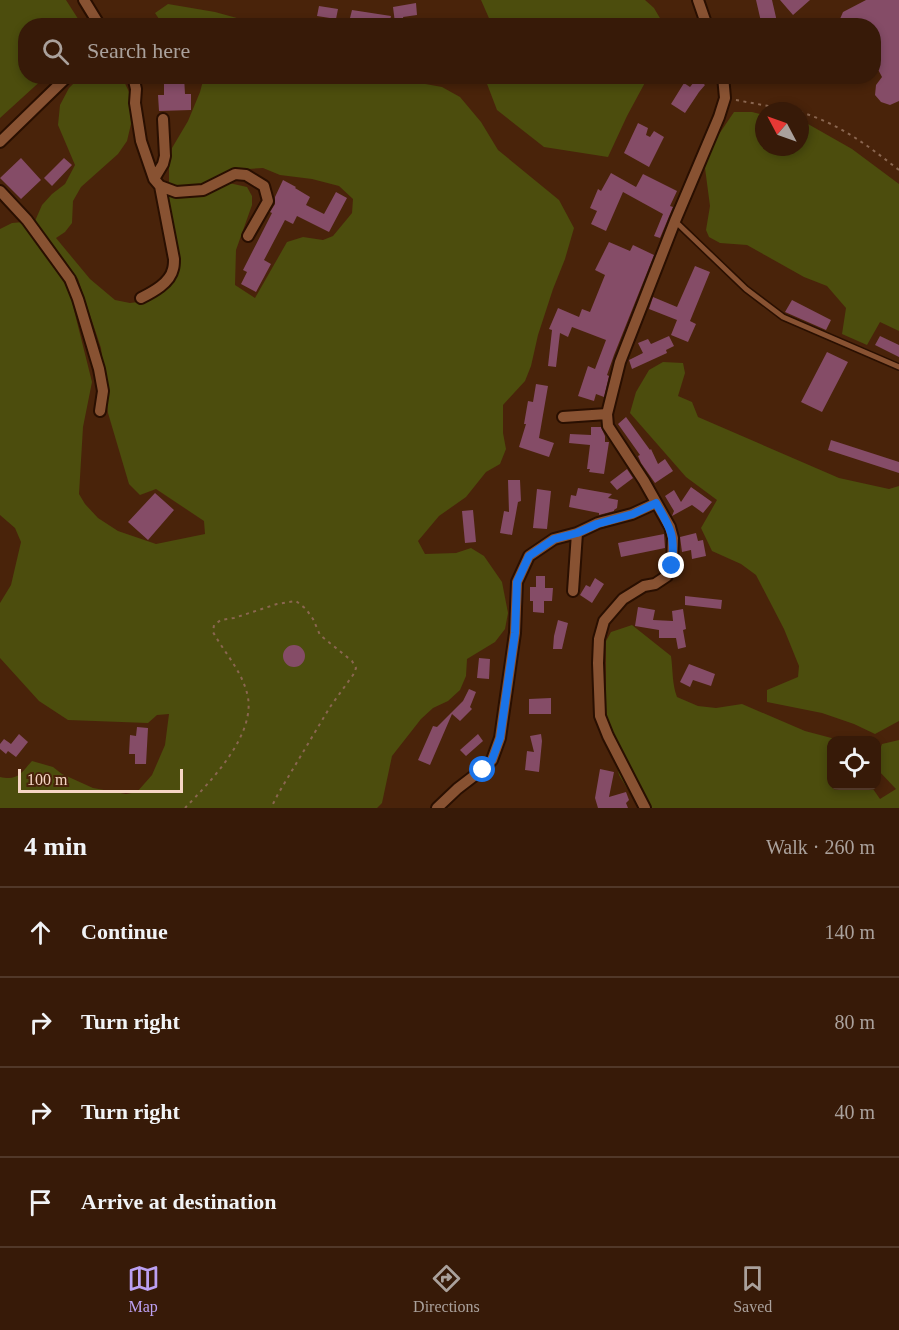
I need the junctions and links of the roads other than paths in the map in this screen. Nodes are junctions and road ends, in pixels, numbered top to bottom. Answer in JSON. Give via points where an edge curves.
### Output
{"nodes":[{"id":1,"x":84,"y":0,"type":"edge"},
{"id":2,"x":698,"y":0,"type":"edge"},
{"id":3,"x":95,"y":18,"type":"edge"},
{"id":4,"x":704,"y":18,"type":"edge"},
{"id":5,"x":60,"y":84,"type":"edge"},
{"id":6,"x":135,"y":84,"type":"edge"},
{"id":7,"x":723,"y":84,"type":"edge"},
{"id":8,"x":163,"y":119,"type":"dead end"},
{"id":9,"x":0,"y":142,"type":"edge"},
{"id":10,"x":157,"y":182,"type":"junction"},
{"id":11,"x":0,"y":191,"type":"edge"},
{"id":12,"x":675,"y":221,"type":"junction"},
{"id":13,"x":248,"y":236,"type":"dead end"},
{"id":14,"x":141,"y":297,"type":"dead end"},
{"id":15,"x":899,"y":367,"type":"edge"},
{"id":16,"x":100,"y":411,"type":"dead end"},
{"id":17,"x":607,"y":414,"type":"junction"},
{"id":18,"x":563,"y":417,"type":"dead end"},
{"id":19,"x":656,"y":503,"type":"junction"},
{"id":20,"x":577,"y":533,"type":"junction"},
{"id":21,"x":573,"y":591,"type":"dead end"},
{"id":22,"x":437,"y":808,"type":"edge"},
{"id":23,"x":645,"y":808,"type":"edge"}],
"edges":[{"from":1,"to":3,"type":"street"},
{"from":2,"to":4,"type":"street"},
{"from":5,"to":9,"type":"street"},
{"from":6,"to":10,"type":"street","via":[[141,141]]},
{"from":7,"to":12,"type":"street","via":[[719,117]]},
{"from":8,"to":10,"type":"street","via":[[165,156]]},
{"from":10,"to":13,"type":"street","via":[[176,192],[202,190],[235,174],[264,186],[268,201]]},
{"from":10,"to":14,"type":"street","via":[[173,269],[153,292]]},
{"from":11,"to":16,"type":"street","via":[[27,220],[70,279],[99,369],[103,391]]},
{"from":12,"to":15,"type":"lane","via":[[746,289],[783,317]]},
{"from":12,"to":17,"type":"street","via":[[620,362]]},
{"from":17,"to":18,"type":"street"},
{"from":17,"to":19,"type":"street","via":[[608,426]]},
{"from":19,"to":20,"type":"street"},
{"from":19,"to":23,"type":"street","via":[[673,538],[672,566],[655,584],[623,599],[604,621],[598,663],[600,716]]},
{"from":20,"to":21,"type":"street"},
{"from":20,"to":22,"type":"street","via":[[554,539],[529,556],[517,582],[515,633],[497,748],[483,770]]}]}
